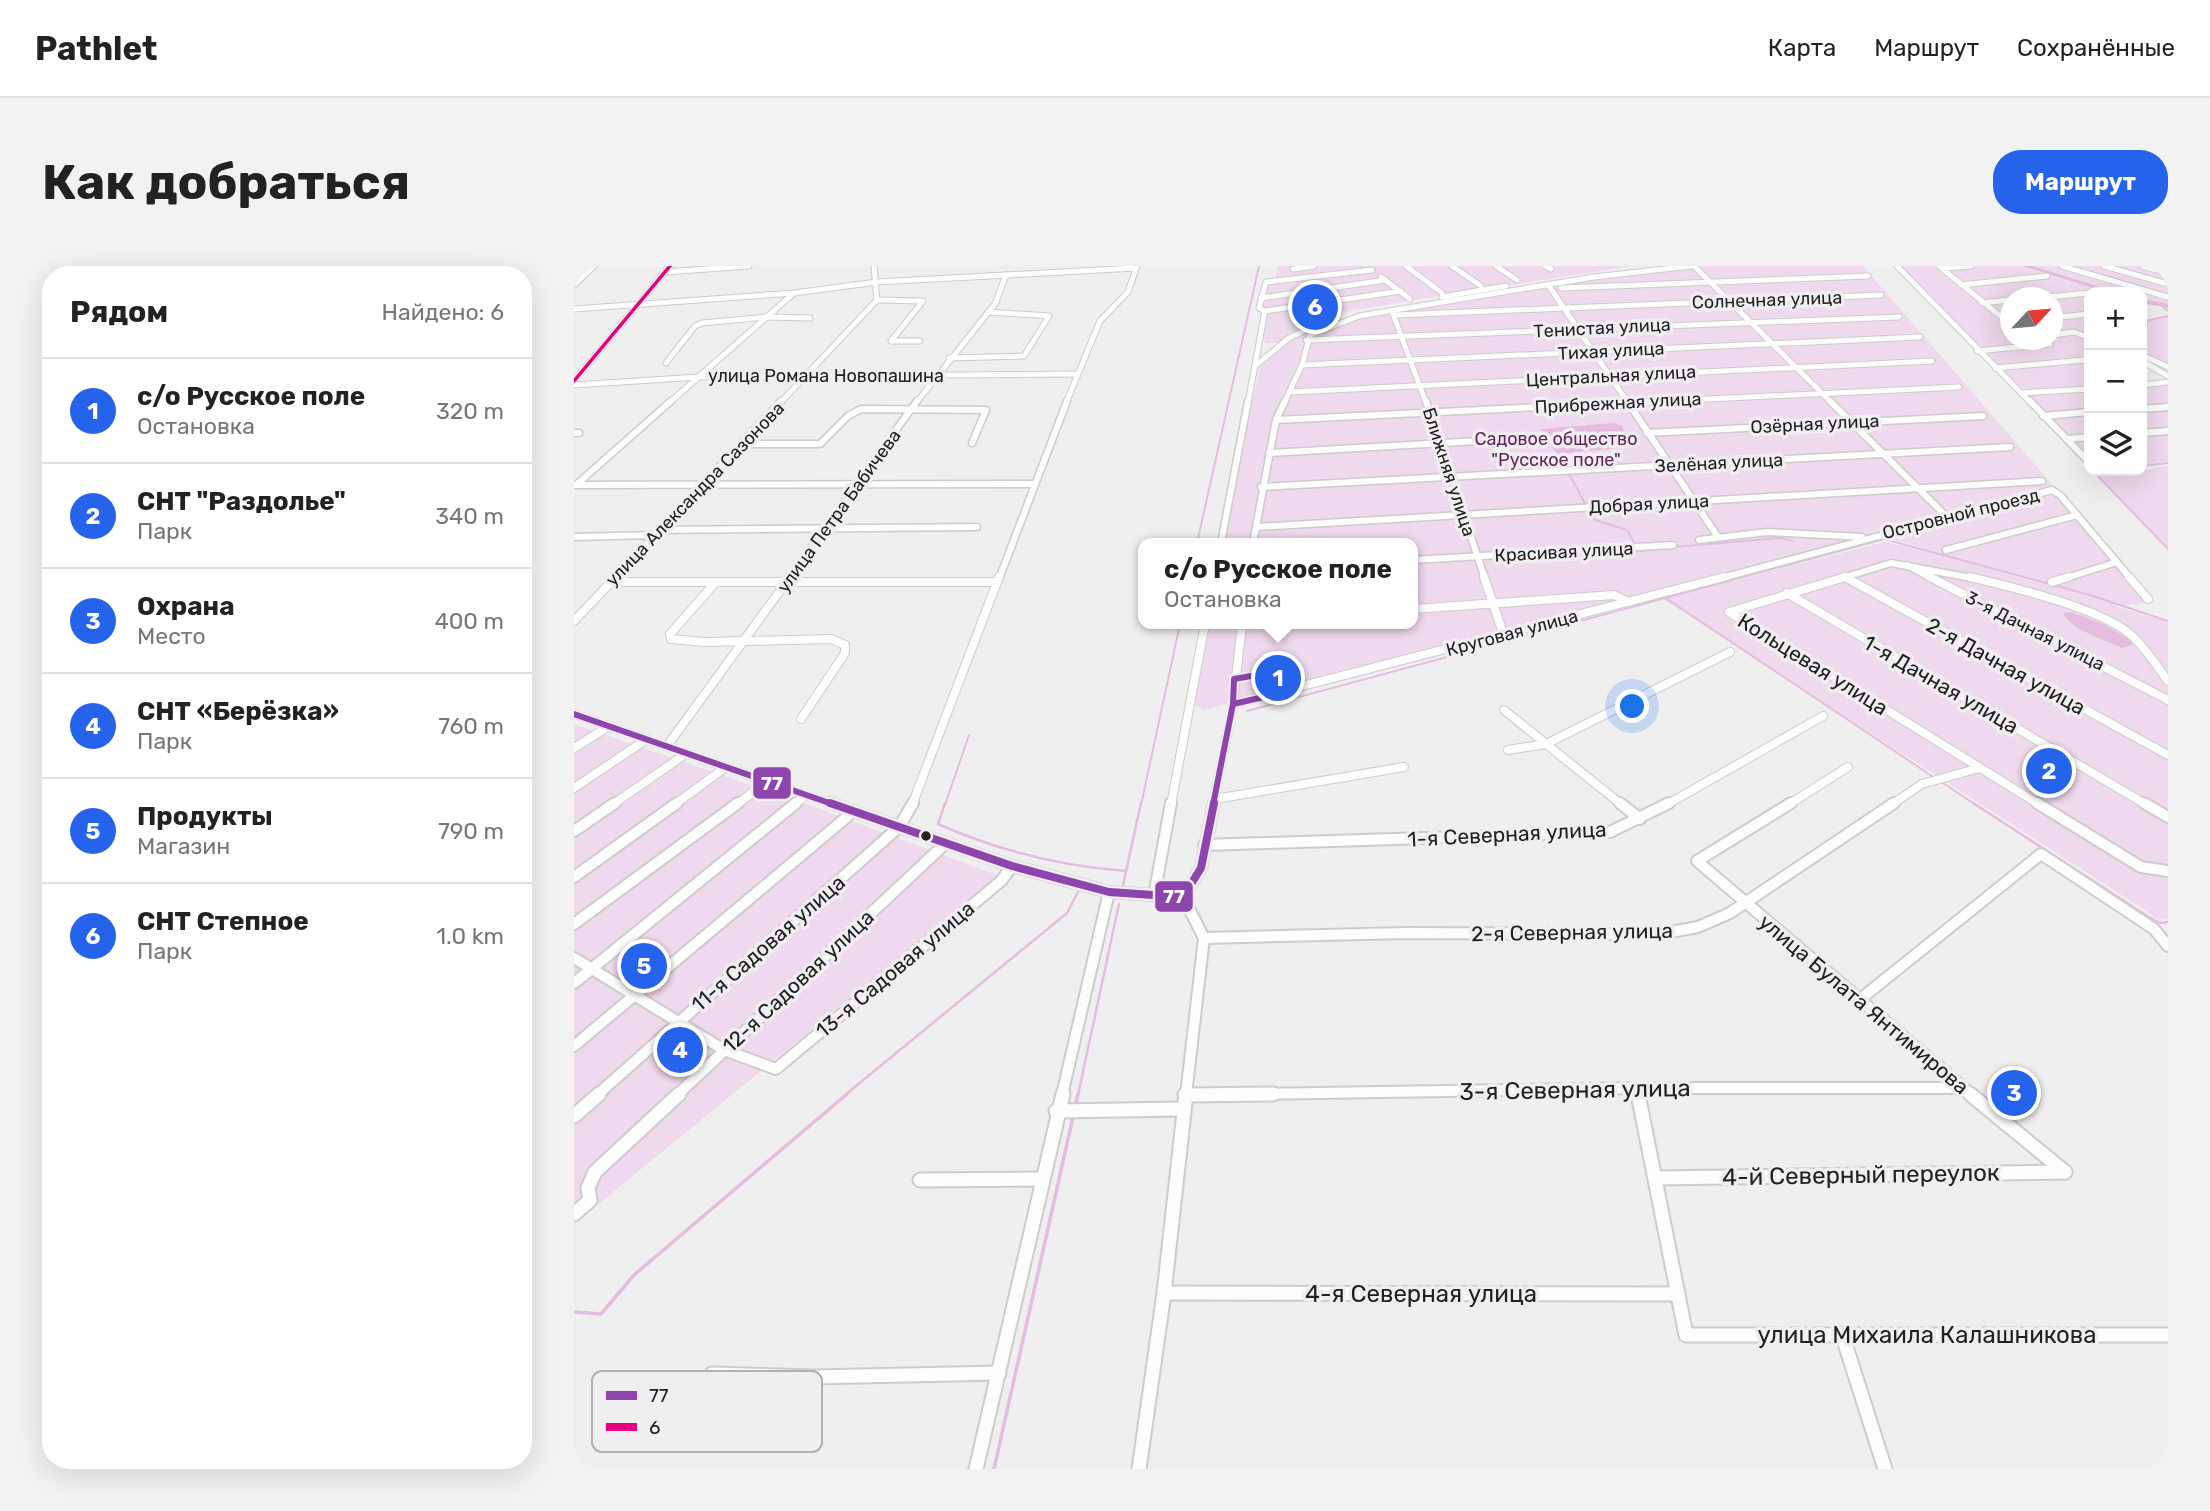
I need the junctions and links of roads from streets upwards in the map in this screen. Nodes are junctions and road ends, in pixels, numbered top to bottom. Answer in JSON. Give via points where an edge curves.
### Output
{"nodes":[{"id":1,"x":594,"y":266,"type":"edge"},
{"id":2,"x":670,"y":266,"type":"edge"},
{"id":3,"x":749,"y":266,"type":"edge"},
{"id":4,"x":874,"y":266,"type":"edge"},
{"id":5,"x":1314,"y":266,"type":"edge"},
{"id":6,"x":1406,"y":266,"type":"edge"},
{"id":7,"x":1452,"y":266,"type":"edge"},
{"id":8,"x":1496,"y":266,"type":"edge"},
{"id":9,"x":1545,"y":266,"type":"edge"},
{"id":10,"x":1636,"y":266,"type":"edge"},
{"id":11,"x":1693,"y":266,"type":"edge"},
{"id":12,"x":1897,"y":266,"type":"edge"},
{"id":13,"x":1970,"y":266,"type":"edge"},
{"id":14,"x":2062,"y":266,"type":"edge"},
{"id":15,"x":2104,"y":266,"type":"edge"},
{"id":16,"x":2143,"y":266,"type":"edge"},
{"id":17,"x":1137,"y":267,"type":"edge"},
{"id":18,"x":1940,"y":267,"type":"edge"},
{"id":19,"x":1369,"y":268,"type":"edge"},
{"id":20,"x":1293,"y":269,"type":"dead end"},
{"id":21,"x":1551,"y":270,"type":"dead end"},
{"id":22,"x":665,"y":272,"type":"junction"},
{"id":23,"x":2167,"y":272,"type":"edge"},
{"id":24,"x":1006,"y":275,"type":"junction"},
{"id":25,"x":1868,"y":276,"type":"dead end"},
{"id":26,"x":2047,"y":276,"type":"dead end"},
{"id":27,"x":1386,"y":280,"type":"junction"},
{"id":28,"x":1517,"y":280,"type":"dead end"},
{"id":29,"x":877,"y":282,"type":"junction"},
{"id":30,"x":1710,"y":282,"type":"junction"},
{"id":31,"x":2168,"y":284,"type":"edge"},
{"id":32,"x":574,"y":285,"type":"edge"},
{"id":33,"x":1961,"y":285,"type":"junction"},
{"id":34,"x":1481,"y":286,"type":"dead end"},
{"id":35,"x":1551,"y":287,"type":"junction"},
{"id":36,"x":1401,"y":292,"type":"junction"},
{"id":37,"x":794,"y":293,"type":"junction"},
{"id":38,"x":1442,"y":293,"type":"dead end"},
{"id":39,"x":2084,"y":293,"type":"edge"},
{"id":40,"x":1881,"y":295,"type":"dead end"},
{"id":41,"x":2063,"y":296,"type":"edge"},
{"id":42,"x":2168,"y":297,"type":"edge"},
{"id":43,"x":1261,"y":298,"type":"junction"},
{"id":44,"x":1410,"y":299,"type":"dead end"},
{"id":45,"x":877,"y":300,"type":"junction"},
{"id":46,"x":2000,"y":301,"type":"edge"},
{"id":47,"x":1731,"y":302,"type":"junction"},
{"id":48,"x":1982,"y":303,"type":"junction"},
{"id":49,"x":642,"y":304,"type":"junction"},
{"id":50,"x":1565,"y":308,"type":"junction"},
{"id":51,"x":574,"y":309,"type":"edge"},
{"id":52,"x":1265,"y":311,"type":"junction"},
{"id":53,"x":988,"y":312,"type":"junction"},
{"id":54,"x":1394,"y":313,"type":"junction"},
{"id":55,"x":2084,"y":315,"type":"edge"},
{"id":56,"x":2000,"y":316,"type":"edge"},
{"id":57,"x":766,"y":317,"type":"junction"},
{"id":58,"x":1899,"y":317,"type":"dead end"},
{"id":59,"x":2063,"y":317,"type":"edge"},
{"id":60,"x":810,"y":318,"type":"dead end"},
{"id":61,"x":1751,"y":321,"type":"junction"},
{"id":62,"x":1581,"y":329,"type":"junction"},
{"id":63,"x":2063,"y":333,"type":"edge"},
{"id":64,"x":2084,"y":336,"type":"edge"},
{"id":65,"x":1404,"y":337,"type":"junction"},
{"id":66,"x":1920,"y":337,"type":"dead end"},
{"id":67,"x":920,"y":341,"type":"dead end"},
{"id":68,"x":1306,"y":341,"type":"junction"},
{"id":69,"x":1772,"y":344,"type":"junction"},
{"id":70,"x":2000,"y":349,"type":"edge"},
{"id":71,"x":1977,"y":351,"type":"junction"},
{"id":72,"x":1594,"y":352,"type":"junction"},
{"id":73,"x":949,"y":358,"type":"junction"},
{"id":74,"x":1411,"y":360,"type":"junction"},
{"id":75,"x":2084,"y":360,"type":"dead end"},
{"id":76,"x":2147,"y":360,"type":"edge"},
{"id":77,"x":1932,"y":361,"type":"dead end"},
{"id":78,"x":2147,"y":361,"type":"edge"},
{"id":79,"x":666,"y":363,"type":"dead end"},
{"id":80,"x":1302,"y":365,"type":"junction"},
{"id":81,"x":1255,"y":366,"type":"junction"},
{"id":82,"x":1797,"y":367,"type":"junction"},
{"id":83,"x":2168,"y":367,"type":"edge"},
{"id":84,"x":1994,"y":368,"type":"junction"},
{"id":85,"x":1077,"y":374,"type":"junction"},
{"id":86,"x":936,"y":375,"type":"junction"},
{"id":87,"x":807,"y":376,"type":"junction"},
{"id":88,"x":1610,"y":376,"type":"junction"},
{"id":89,"x":2168,"y":376,"type":"edge"},
{"id":90,"x":699,"y":377,"type":"junction"},
{"id":91,"x":2168,"y":382,"type":"edge"},
{"id":92,"x":574,"y":383,"type":"edge"},
{"id":93,"x":2147,"y":384,"type":"edge"},
{"id":94,"x":1420,"y":386,"type":"junction"},
{"id":95,"x":1959,"y":387,"type":"dead end"},
{"id":96,"x":2084,"y":389,"type":"edge"},
{"id":97,"x":1290,"y":392,"type":"junction"},
{"id":98,"x":2021,"y":393,"type":"junction"},
{"id":99,"x":1823,"y":394,"type":"junction"},
{"id":100,"x":1627,"y":403,"type":"junction"},
{"id":101,"x":2168,"y":407,"type":"edge"},
{"id":102,"x":912,"y":409,"type":"junction"},
{"id":103,"x":2147,"y":409,"type":"edge"},
{"id":104,"x":1429,"y":412,"type":"junction"},
{"id":105,"x":2084,"y":412,"type":"edge"},
{"id":106,"x":1983,"y":416,"type":"dead end"},
{"id":107,"x":2043,"y":416,"type":"junction"},
{"id":108,"x":1276,"y":420,"type":"junction"},
{"id":109,"x":1852,"y":422,"type":"junction"},
{"id":110,"x":2168,"y":431,"type":"edge"},
{"id":111,"x":1647,"y":433,"type":"junction"},
{"id":112,"x":2147,"y":433,"type":"edge"},
{"id":113,"x":2084,"y":437,"type":"edge"},
{"id":114,"x":1531,"y":438,"type":"dead end"},
{"id":115,"x":2067,"y":439,"type":"junction"},
{"id":116,"x":972,"y":443,"type":"dead end"},
{"id":117,"x":741,"y":444,"type":"junction"},
{"id":118,"x":1440,"y":444,"type":"junction"},
{"id":119,"x":2010,"y":447,"type":"dead end"},
{"id":120,"x":1269,"y":453,"type":"junction"},
{"id":121,"x":1884,"y":454,"type":"junction"},
{"id":122,"x":2084,"y":457,"type":"edge"},
{"id":123,"x":1669,"y":466,"type":"junction"},
{"id":124,"x":1451,"y":477,"type":"junction"},
{"id":125,"x":2042,"y":481,"type":"dead end"},
{"id":126,"x":859,"y":484,"type":"junction"},
{"id":127,"x":1034,"y":484,"type":"junction"},
{"id":128,"x":575,"y":485,"type":"edge"},
{"id":129,"x":701,"y":485,"type":"junction"},
{"id":130,"x":1261,"y":487,"type":"junction"},
{"id":131,"x":1918,"y":489,"type":"junction"},
{"id":132,"x":1694,"y":502,"type":"junction"},
{"id":133,"x":1461,"y":514,"type":"junction"},
{"id":134,"x":2077,"y":515,"type":"junction"},
{"id":135,"x":1948,"y":518,"type":"junction"},
{"id":136,"x":977,"y":527,"type":"dead end"},
{"id":137,"x":1256,"y":527,"type":"junction"},
{"id":138,"x":827,"y":528,"type":"junction"},
{"id":139,"x":656,"y":533,"type":"junction"},
{"id":140,"x":574,"y":537,"type":"edge"},
{"id":141,"x":1718,"y":537,"type":"junction"},
{"id":142,"x":1222,"y":538,"type":"edge"},
{"id":143,"x":1254,"y":538,"type":"edge"},
{"id":144,"x":1869,"y":538,"type":"junction"},
{"id":145,"x":1699,"y":540,"type":"dead end"},
{"id":146,"x":1673,"y":545,"type":"dead end"},
{"id":147,"x":1946,"y":550,"type":"dead end"},
{"id":148,"x":1478,"y":556,"type":"junction"},
{"id":149,"x":1418,"y":560,"type":"edge"},
{"id":150,"x":2117,"y":562,"type":"junction"},
{"id":151,"x":1902,"y":563,"type":"junction"},
{"id":152,"x":1845,"y":576,"type":"junction"},
{"id":153,"x":612,"y":582,"type":"junction"},
{"id":154,"x":716,"y":582,"type":"junction"},
{"id":155,"x":789,"y":582,"type":"junction"},
{"id":156,"x":995,"y":582,"type":"junction"},
{"id":157,"x":2052,"y":582,"type":"dead end"},
{"id":158,"x":1787,"y":593,"type":"junction"},
{"id":159,"x":2148,"y":599,"type":"dead end"},
{"id":160,"x":1629,"y":602,"type":"junction"},
{"id":161,"x":1493,"y":603,"type":"junction"},
{"id":162,"x":1418,"y":609,"type":"edge"},
{"id":163,"x":574,"y":621,"type":"edge"},
{"id":164,"x":1204,"y":629,"type":"edge"},
{"id":165,"x":1241,"y":629,"type":"edge"},
{"id":166,"x":1504,"y":636,"type":"junction"},
{"id":167,"x":745,"y":642,"type":"junction"},
{"id":168,"x":1730,"y":652,"type":"dead end"},
{"id":169,"x":2168,"y":681,"type":"edge"},
{"id":170,"x":2168,"y":700,"type":"edge"},
{"id":171,"x":1233,"y":704,"type":"junction"},
{"id":172,"x":1504,"y":710,"type":"dead end"},
{"id":173,"x":574,"y":714,"type":"edge"},
{"id":174,"x":1823,"y":716,"type":"dead end"},
{"id":175,"x":801,"y":719,"type":"dead end"},
{"id":176,"x":609,"y":726,"type":"junction"},
{"id":177,"x":647,"y":739,"type":"junction"},
{"id":178,"x":1546,"y":744,"type":"junction"},
{"id":179,"x":667,"y":746,"type":"junction"},
{"id":180,"x":574,"y":748,"type":"edge"},
{"id":181,"x":1508,"y":750,"type":"dead end"},
{"id":182,"x":687,"y":753,"type":"junction"},
{"id":183,"x":2168,"y":755,"type":"edge"},
{"id":184,"x":1848,"y":766,"type":"dead end"},
{"id":185,"x":726,"y":767,"type":"junction"},
{"id":186,"x":1404,"y":767,"type":"dead end"},
{"id":187,"x":1979,"y":768,"type":"junction"},
{"id":188,"x":768,"y":781,"type":"junction"},
{"id":189,"x":574,"y":788,"type":"edge"},
{"id":190,"x":806,"y":795,"type":"junction"},
{"id":191,"x":1215,"y":799,"type":"junction"},
{"id":192,"x":853,"y":811,"type":"junction"},
{"id":193,"x":2168,"y":817,"type":"edge"},
{"id":194,"x":1640,"y":819,"type":"junction"},
{"id":195,"x":899,"y":827,"type":"junction"},
{"id":196,"x":574,"y":831,"type":"edge"},
{"id":197,"x":946,"y":844,"type":"junction"},
{"id":198,"x":1204,"y":845,"type":"junction"},
{"id":199,"x":1012,"y":866,"type":"junction"},
{"id":200,"x":2168,"y":871,"type":"edge"},
{"id":201,"x":574,"y":877,"type":"edge"},
{"id":202,"x":1109,"y":892,"type":"junction"},
{"id":203,"x":1154,"y":896,"type":"junction"},
{"id":204,"x":1183,"y":897,"type":"junction"},
{"id":205,"x":1745,"y":905,"type":"junction"},
{"id":206,"x":574,"y":924,"type":"edge"},
{"id":207,"x":1204,"y":939,"type":"junction"},
{"id":208,"x":2167,"y":942,"type":"edge"},
{"id":209,"x":574,"y":958,"type":"edge"},
{"id":210,"x":591,"y":969,"type":"junction"},
{"id":211,"x":574,"y":983,"type":"edge"},
{"id":212,"x":634,"y":996,"type":"junction"},
{"id":213,"x":1858,"y":1001,"type":"junction"},
{"id":214,"x":678,"y":1022,"type":"junction"},
{"id":215,"x":574,"y":1046,"type":"edge"},
{"id":216,"x":724,"y":1049,"type":"junction"},
{"id":217,"x":1637,"y":1088,"type":"junction"},
{"id":218,"x":1964,"y":1088,"type":"junction"},
{"id":219,"x":1185,"y":1095,"type":"junction"},
{"id":220,"x":1182,"y":1109,"type":"junction"},
{"id":221,"x":1056,"y":1111,"type":"junction"},
{"id":222,"x":574,"y":1116,"type":"edge"},
{"id":223,"x":2065,"y":1172,"type":"joint"},
{"id":224,"x":1656,"y":1178,"type":"junction"},
{"id":225,"x":1041,"y":1179,"type":"junction"},
{"id":226,"x":920,"y":1180,"type":"dead end"},
{"id":227,"x":574,"y":1214,"type":"edge"},
{"id":228,"x":1164,"y":1293,"type":"junction"},
{"id":229,"x":1678,"y":1294,"type":"junction"},
{"id":230,"x":1842,"y":1334,"type":"junction"},
{"id":231,"x":2168,"y":1335,"type":"edge"},
{"id":232,"x":999,"y":1373,"type":"junction"},
{"id":233,"x":822,"y":1377,"type":"edge"},
{"id":234,"x":976,"y":1469,"type":"edge"},
{"id":235,"x":1139,"y":1469,"type":"edge"},
{"id":236,"x":1885,"y":1469,"type":"edge"}],
"edges":[{"from":1,"to":32,"type":"street"},
{"from":2,"to":22,"type":"street"},
{"from":3,"to":22,"type":"street"},
{"from":4,"to":29,"type":"street"},
{"from":5,"to":20,"type":"street"},
{"from":6,"to":38,"type":"street"},
{"from":7,"to":34,"type":"street"},
{"from":8,"to":28,"type":"street"},
{"from":9,"to":21,"type":"street"},
{"from":10,"to":81,"type":"street","via":[[1352,312],[1289,338]]},
{"from":11,"to":30,"type":"street"},
{"from":11,"to":35,"type":"street","via":[[1594,277]]},
{"from":12,"to":71,"type":"street"},
{"from":13,"to":18,"type":"street"},
{"from":14,"to":42,"type":"street"},
{"from":15,"to":31,"type":"street"},
{"from":16,"to":23,"type":"street"},
{"from":17,"to":24,"type":"street"},
{"from":17,"to":85,"type":"street","via":[[1128,292],[1100,321]]},
{"from":18,"to":33,"type":"street"},
{"from":19,"to":27,"type":"street"},
{"from":19,"to":43,"type":"street","via":[[1266,282]]},
{"from":22,"to":49,"type":"street"},
{"from":24,"to":29,"type":"street"},
{"from":24,"to":53,"type":"street","name":"улица Петра Бабичева"},
{"from":25,"to":30,"type":"street"},
{"from":26,"to":33,"type":"street"},
{"from":27,"to":36,"type":"street"},
{"from":27,"to":43,"type":"street"},
{"from":29,"to":37,"type":"street"},
{"from":29,"to":45,"type":"street"},
{"from":30,"to":35,"type":"street"},
{"from":30,"to":47,"type":"street"},
{"from":33,"to":48,"type":"street"},
{"from":35,"to":50,"type":"street"},
{"from":35,"to":54,"type":"street"},
{"from":36,"to":44,"type":"street"},
{"from":36,"to":52,"type":"street"},
{"from":37,"to":49,"type":"street"},
{"from":37,"to":57,"type":"street"},
{"from":39,"to":41,"type":"street"},
{"from":40,"to":47,"type":"street","name":"Солнечная улица"},
{"from":43,"to":52,"type":"street","via":[[1259,308]]},
{"from":45,"to":67,"type":"street","via":[[923,301],[891,341]]},
{"from":45,"to":87,"type":"street","name":"улица Александра Сазонова"},
{"from":46,"to":48,"type":"street"},
{"from":47,"to":50,"type":"street","name":"Солнечная улица"},
{"from":47,"to":61,"type":"street"},
{"from":48,"to":56,"type":"street"},
{"from":49,"to":51,"type":"street"},
{"from":49,"to":92,"type":"street"},
{"from":50,"to":54,"type":"street","name":"Солнечная улица"},
{"from":50,"to":62,"type":"street"},
{"from":52,"to":81,"type":"street"},
{"from":53,"to":73,"type":"street","name":"улица Петра Бабичева"},
{"from":53,"to":73,"type":"street","via":[[1049,316],[1018,358]]},
{"from":54,"to":65,"type":"street","name":"Ближняя улица"},
{"from":54,"to":68,"type":"street","name":"Солнечная улица","via":[[1359,316],[1310,335]]},
{"from":55,"to":59,"type":"street"},
{"from":57,"to":60,"type":"street"},
{"from":57,"to":79,"type":"street","via":[[695,326]]},
{"from":57,"to":90,"type":"street"},
{"from":58,"to":61,"type":"street","name":"Тенистая улица"},
{"from":61,"to":62,"type":"street","name":"Тенистая улица"},
{"from":61,"to":69,"type":"street"},
{"from":62,"to":65,"type":"street","name":"Тенистая улица"},
{"from":62,"to":72,"type":"street"},
{"from":63,"to":64,"type":"street"},
{"from":65,"to":68,"type":"street","name":"Тенистая улица"},
{"from":65,"to":74,"type":"street","name":"Ближняя улица"},
{"from":66,"to":69,"type":"street","name":"Тихая улица"},
{"from":68,"to":80,"type":"street"},
{"from":69,"to":72,"type":"street","name":"Тихая улица"},
{"from":69,"to":82,"type":"street"},
{"from":70,"to":71,"type":"street"},
{"from":71,"to":84,"type":"street"},
{"from":72,"to":74,"type":"street","name":"Тихая улица"},
{"from":72,"to":88,"type":"street"},
{"from":73,"to":86,"type":"street","name":"улица Петра Бабичева"},
{"from":74,"to":80,"type":"street","name":"Тихая улица"},
{"from":74,"to":94,"type":"street","name":"Ближняя улица"},
{"from":75,"to":84,"type":"street"},
{"from":76,"to":83,"type":"street"},
{"from":77,"to":82,"type":"street","name":"Центральная улица"},
{"from":78,"to":89,"type":"street"},
{"from":80,"to":97,"type":"street"},
{"from":81,"to":142,"type":"street"},
{"from":82,"to":88,"type":"street","name":"Центральная улица"},
{"from":82,"to":99,"type":"street"},
{"from":84,"to":98,"type":"street"},
{"from":85,"to":86,"type":"street","name":"улица Романа Новопашина"},
{"from":85,"to":127,"type":"street"},
{"from":86,"to":87,"type":"street","name":"улица Романа Новопашина"},
{"from":86,"to":102,"type":"street","name":"улица Петра Бабичева"},
{"from":87,"to":90,"type":"street","name":"улица Романа Новопашина"},
{"from":87,"to":117,"type":"street","name":"улица Александра Сазонова"},
{"from":88,"to":94,"type":"street","name":"Центральная улица"},
{"from":88,"to":100,"type":"street"},
{"from":90,"to":92,"type":"street","name":"улица Романа Новопашина"},
{"from":90,"to":128,"type":"street"},
{"from":91,"to":93,"type":"street"},
{"from":94,"to":97,"type":"street","name":"Центральная улица"},
{"from":94,"to":104,"type":"street","name":"Ближняя улица"},
{"from":95,"to":99,"type":"street","name":"Прибрежная улица"},
{"from":96,"to":98,"type":"street"},
{"from":97,"to":108,"type":"street"},
{"from":98,"to":107,"type":"street"},
{"from":99,"to":100,"type":"street","name":"Прибрежная улица"},
{"from":99,"to":109,"type":"street"},
{"from":100,"to":104,"type":"street","name":"Прибрежная улица"},
{"from":100,"to":111,"type":"street"},
{"from":101,"to":103,"type":"street"},
{"from":102,"to":116,"type":"street","via":[[986,410]]},
{"from":102,"to":117,"type":"street","via":[[853,411],[828,440],[817,445]]},
{"from":102,"to":126,"type":"street","name":"улица Петра Бабичева"},
{"from":104,"to":108,"type":"street","name":"Прибрежная улица"},
{"from":104,"to":118,"type":"street","name":"Ближняя улица"},
{"from":105,"to":107,"type":"street"},
{"from":106,"to":109,"type":"street","name":"Озёрная улица"},
{"from":107,"to":115,"type":"street"},
{"from":108,"to":120,"type":"street"},
{"from":109,"to":111,"type":"street","name":"Озёрная улица"},
{"from":109,"to":121,"type":"street"},
{"from":110,"to":112,"type":"street"},
{"from":111,"to":123,"type":"street"},
{"from":113,"to":115,"type":"street"},
{"from":114,"to":118,"type":"street"},
{"from":115,"to":122,"type":"street"},
{"from":117,"to":129,"type":"street","name":"улица Александра Сазонова"},
{"from":118,"to":120,"type":"street"},
{"from":118,"to":124,"type":"street","name":"Ближняя улица"},
{"from":119,"to":121,"type":"street","name":"Зелёная улица"},
{"from":120,"to":130,"type":"street"},
{"from":121,"to":123,"type":"street","name":"Зелёная улица"},
{"from":121,"to":131,"type":"street"},
{"from":123,"to":124,"type":"street","name":"Зелёная улица"},
{"from":123,"to":132,"type":"street"},
{"from":124,"to":130,"type":"street","name":"Зелёная улица"},
{"from":124,"to":133,"type":"street","name":"Ближняя улица"},
{"from":125,"to":131,"type":"street","name":"Добрая улица"},
{"from":126,"to":127,"type":"street"},
{"from":126,"to":129,"type":"street"},
{"from":126,"to":138,"type":"street","name":"улица Петра Бабичева"},
{"from":127,"to":156,"type":"street"},
{"from":128,"to":129,"type":"street"},
{"from":129,"to":139,"type":"street","name":"улица Александра Сазонова"},
{"from":130,"to":137,"type":"street"},
{"from":131,"to":132,"type":"street","name":"Добрая улица"},
{"from":131,"to":135,"type":"street"},
{"from":132,"to":133,"type":"street","name":"Добрая улица"},
{"from":132,"to":141,"type":"street"},
{"from":133,"to":137,"type":"street","name":"Добрая улица"},
{"from":133,"to":148,"type":"street","name":"Ближняя улица"},
{"from":134,"to":135,"type":"street","name":"Островной проезд","via":[[2052,491]]},
{"from":134,"to":147,"type":"street"},
{"from":134,"to":150,"type":"street"},
{"from":135,"to":144,"type":"street","name":"Островной проезд"},
{"from":136,"to":138,"type":"street"},
{"from":137,"to":143,"type":"street"},
{"from":138,"to":139,"type":"street"},
{"from":138,"to":155,"type":"street","name":"улица Петра Бабичева"},
{"from":139,"to":140,"type":"street"},
{"from":139,"to":153,"type":"street","name":"улица Александра Сазонова"},
{"from":141,"to":144,"type":"street","via":[[1804,531]]},
{"from":141,"to":145,"type":"street"},
{"from":144,"to":160,"type":"street","name":"Круговая улица"},
{"from":146,"to":148,"type":"street","name":"Красивая улица"},
{"from":148,"to":149,"type":"street","name":"Красивая улица"},
{"from":148,"to":161,"type":"street","name":"Ближняя улица"},
{"from":150,"to":157,"type":"street"},
{"from":150,"to":159,"type":"street"},
{"from":151,"to":152,"type":"street","name":"Кольцевая улица"},
{"from":151,"to":169,"type":"street","name":"Кольцевая улица","via":[[1962,574],[2113,623],[2140,645]]},
{"from":151,"to":170,"type":"street","name":"3-я Дачная улица"},
{"from":152,"to":158,"type":"street","name":"Кольцевая улица"},
{"from":152,"to":183,"type":"street","name":"2-я Дачная улица"},
{"from":153,"to":154,"type":"street"},
{"from":153,"to":163,"type":"street","name":"улица Александра Сазонова"},
{"from":154,"to":155,"type":"street"},
{"from":154,"to":167,"type":"street","via":[[670,634],[671,639]]},
{"from":155,"to":156,"type":"street"},
{"from":155,"to":167,"type":"street","name":"улица Петра Бабичева"},
{"from":156,"to":195,"type":"street","via":[[911,808]]},
{"from":158,"to":187,"type":"street","name":"Кольцевая улица","via":[[1729,612]]},
{"from":158,"to":193,"type":"street","name":"1-я Дачная улица"},
{"from":160,"to":161,"type":"street","via":[[1614,595]]},
{"from":160,"to":166,"type":"street","name":"Круговая улица"},
{"from":161,"to":162,"type":"street"},
{"from":161,"to":166,"type":"street","name":"Ближняя улица"},
{"from":164,"to":203,"type":"street"},
{"from":165,"to":171,"type":"street"},
{"from":166,"to":171,"type":"street","name":"Круговая улица"},
{"from":167,"to":175,"type":"street","via":[[831,639],[845,645],[845,653]]},
{"from":167,"to":179,"type":"street","name":"улица Петра Бабичева"},
{"from":168,"to":178,"type":"street"},
{"from":171,"to":191,"type":"street"},
{"from":172,"to":178,"type":"street"},
{"from":173,"to":176,"type":"street"},
{"from":174,"to":194,"type":"street","name":"1-я Северная улица"},
{"from":176,"to":177,"type":"street"},
{"from":176,"to":180,"type":"street"},
{"from":177,"to":179,"type":"street"},
{"from":177,"to":189,"type":"street"},
{"from":178,"to":181,"type":"street"},
{"from":178,"to":194,"type":"street"},
{"from":179,"to":182,"type":"street"},
{"from":182,"to":185,"type":"street"},
{"from":182,"to":196,"type":"street"},
{"from":184,"to":205,"type":"street","name":"улица Булата Янтимирова","via":[[1697,860]]},
{"from":185,"to":188,"type":"street"},
{"from":185,"to":201,"type":"street"},
{"from":186,"to":191,"type":"street"},
{"from":187,"to":200,"type":"street","name":"Кольцевая улица","via":[[2141,867]]},
{"from":187,"to":205,"type":"street","name":"2-я Северная улица","via":[[1922,784]]},
{"from":188,"to":190,"type":"street"},
{"from":188,"to":206,"type":"street"},
{"from":190,"to":192,"type":"street"},
{"from":190,"to":210,"type":"street"},
{"from":191,"to":198,"type":"street"},
{"from":192,"to":195,"type":"street"},
{"from":192,"to":212,"type":"street"},
{"from":194,"to":198,"type":"street","name":"1-я Северная улица","via":[[1609,832]]},
{"from":195,"to":197,"type":"street"},
{"from":195,"to":214,"type":"street","name":"11-я Садовая улица"},
{"from":197,"to":199,"type":"street"},
{"from":197,"to":216,"type":"street","name":"12-я Садовая улица"},
{"from":198,"to":204,"type":"street","via":[[1195,881]]},
{"from":199,"to":202,"type":"street"},
{"from":199,"to":216,"type":"street","name":"13-я Садовая улица","via":[[1001,881],[776,1069]]},
{"from":202,"to":203,"type":"street"},
{"from":202,"to":221,"type":"street"},
{"from":203,"to":204,"type":"street"},
{"from":204,"to":207,"type":"street"},
{"from":205,"to":207,"type":"street","name":"2-я Северная улица","via":[[1698,928],[1660,934],[1405,933]]},
{"from":205,"to":213,"type":"street","name":"улица Булата Янтимирова"},
{"from":207,"to":219,"type":"street"},
{"from":208,"to":213,"type":"street","via":[[2041,854]]},
{"from":209,"to":210,"type":"street"},
{"from":210,"to":211,"type":"street"},
{"from":210,"to":212,"type":"street"},
{"from":212,"to":214,"type":"street"},
{"from":212,"to":215,"type":"street"},
{"from":213,"to":218,"type":"street","name":"улица Булата Янтимирова"},
{"from":214,"to":216,"type":"street"},
{"from":214,"to":222,"type":"street","name":"11-я Садовая улица"},
{"from":216,"to":227,"type":"street","name":"12-я Садовая улица","via":[[595,1172],[588,1188],[590,1200]]},
{"from":217,"to":218,"type":"street","name":"3-я Северная улица"},
{"from":217,"to":219,"type":"street","name":"3-я Северная улица"},
{"from":217,"to":224,"type":"street"},
{"from":218,"to":223,"type":"street","name":"улица Булата Янтимирова"},
{"from":219,"to":220,"type":"street"},
{"from":220,"to":221,"type":"street"},
{"from":220,"to":228,"type":"street"},
{"from":221,"to":225,"type":"street"},
{"from":223,"to":224,"type":"street","name":"4-й Северный переулок"},
{"from":224,"to":229,"type":"street"},
{"from":225,"to":226,"type":"street"},
{"from":225,"to":232,"type":"street"},
{"from":228,"to":229,"type":"street","name":"4-я Северная улица"},
{"from":228,"to":235,"type":"street"},
{"from":229,"to":230,"type":"street","name":"улица Михаила Калашникова","via":[[1686,1335]]},
{"from":230,"to":231,"type":"street","name":"улица Михаила Калашникова"},
{"from":230,"to":236,"type":"street"},
{"from":232,"to":233,"type":"street"},
{"from":232,"to":234,"type":"street"}]}
